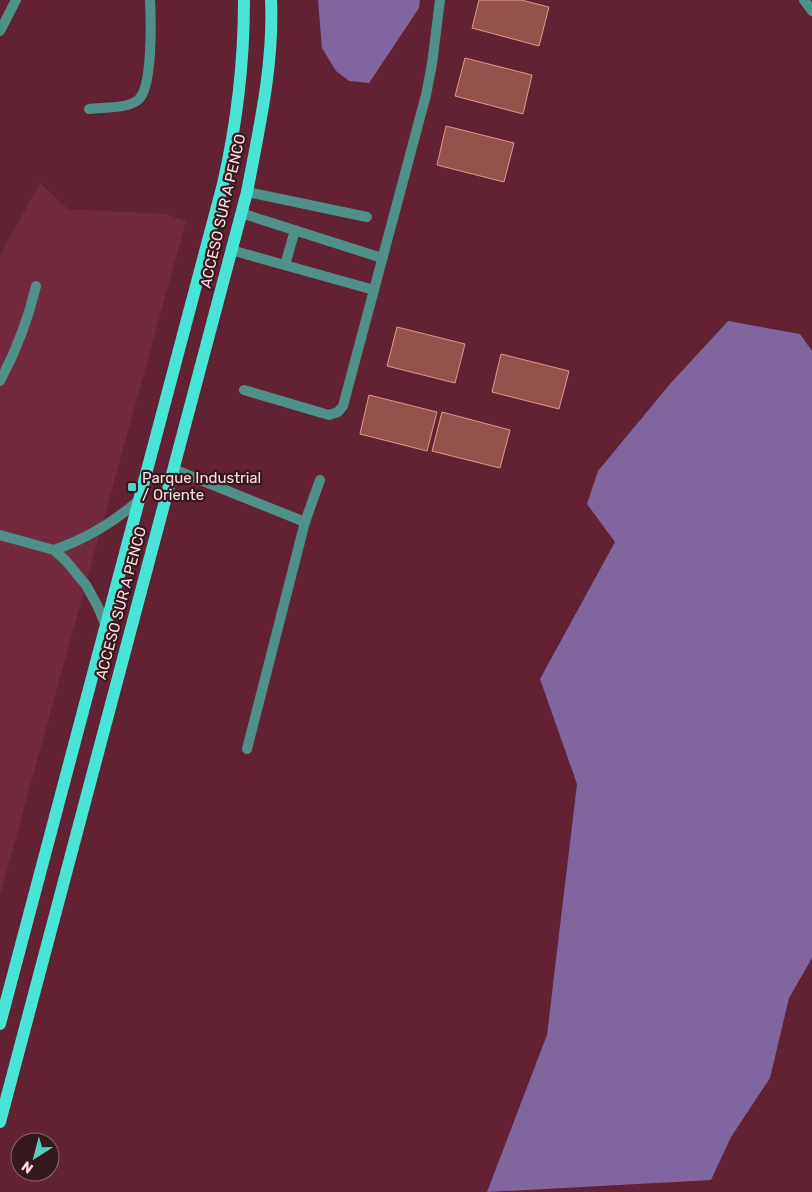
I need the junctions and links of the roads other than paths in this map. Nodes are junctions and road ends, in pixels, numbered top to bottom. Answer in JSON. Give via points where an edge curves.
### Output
{"nodes":[{"id":1,"x":16,"y":0,"type":"edge"},
{"id":2,"x":150,"y":0,"type":"edge"},
{"id":3,"x":244,"y":0,"type":"edge"},
{"id":4,"x":271,"y":0,"type":"edge"},
{"id":5,"x":440,"y":0,"type":"edge"},
{"id":6,"x":804,"y":0,"type":"edge"},
{"id":7,"x":812,"y":11,"type":"edge"},
{"id":8,"x":0,"y":31,"type":"edge"},
{"id":9,"x":89,"y":109,"type":"dead end"},
{"id":10,"x":247,"y":192,"type":"junction"},
{"id":11,"x":241,"y":213,"type":"junction"},
{"id":12,"x":367,"y":217,"type":"dead end"},
{"id":13,"x":295,"y":230,"type":"junction"},
{"id":14,"x":231,"y":250,"type":"junction"},
{"id":15,"x":382,"y":258,"type":"junction"},
{"id":16,"x":285,"y":265,"type":"junction"},
{"id":17,"x":36,"y":286,"type":"dead end"},
{"id":18,"x":374,"y":290,"type":"junction"},
{"id":19,"x":0,"y":381,"type":"edge"},
{"id":20,"x":244,"y":390,"type":"dead end"},
{"id":21,"x":173,"y":469,"type":"junction"},
{"id":22,"x":320,"y":480,"type":"dead end"},
{"id":23,"x":139,"y":500,"type":"junction"},
{"id":24,"x":305,"y":522,"type":"junction"},
{"id":25,"x":0,"y":535,"type":"edge"},
{"id":26,"x":54,"y":550,"type":"junction"},
{"id":27,"x":106,"y":626,"type":"junction"},
{"id":28,"x":247,"y":749,"type":"dead end"},
{"id":29,"x":0,"y":1024,"type":"edge"},
{"id":30,"x":0,"y":1122,"type":"edge"}],
"edges":[{"from":1,"to":8,"type":"street"},
{"from":2,"to":9,"type":"street","via":[[150,43],[143,95],[127,105]]},
{"from":3,"to":23,"type":"main road","name":"ACCESO SUR A PENCO","via":[[242,67],[232,147]]},
{"from":4,"to":10,"type":"main road","name":"ACCESO SUR A PENCO","via":[[271,42]]},
{"from":5,"to":15,"type":"street","via":[[426,95]]},
{"from":6,"to":7,"type":"street"},
{"from":10,"to":11,"type":"main road","name":"ACCESO SUR A PENCO"},
{"from":10,"to":12,"type":"street"},
{"from":11,"to":13,"type":"street"},
{"from":11,"to":14,"type":"main road","name":"ACCESO SUR A PENCO"},
{"from":13,"to":15,"type":"street"},
{"from":13,"to":16,"type":"street"},
{"from":14,"to":16,"type":"street"},
{"from":14,"to":21,"type":"main road","name":"ACCESO SUR A PENCO"},
{"from":15,"to":18,"type":"street"},
{"from":16,"to":18,"type":"street"},
{"from":17,"to":19,"type":"street","via":[[17,346]]},
{"from":18,"to":20,"type":"street","via":[[343,406],[338,412],[329,414]]},
{"from":21,"to":24,"type":"street"},
{"from":21,"to":30,"type":"main road","name":"ACCESO SUR A PENCO"},
{"from":22,"to":24,"type":"street"},
{"from":23,"to":26,"type":"street","via":[[106,526]]},
{"from":23,"to":27,"type":"main road","name":"ACCESO SUR A PENCO"},
{"from":24,"to":28,"type":"street"},
{"from":25,"to":26,"type":"street"},
{"from":26,"to":27,"type":"street","via":[[86,585]]},
{"from":27,"to":29,"type":"main road","name":"ACCESO SUR A PENCO"}]}
